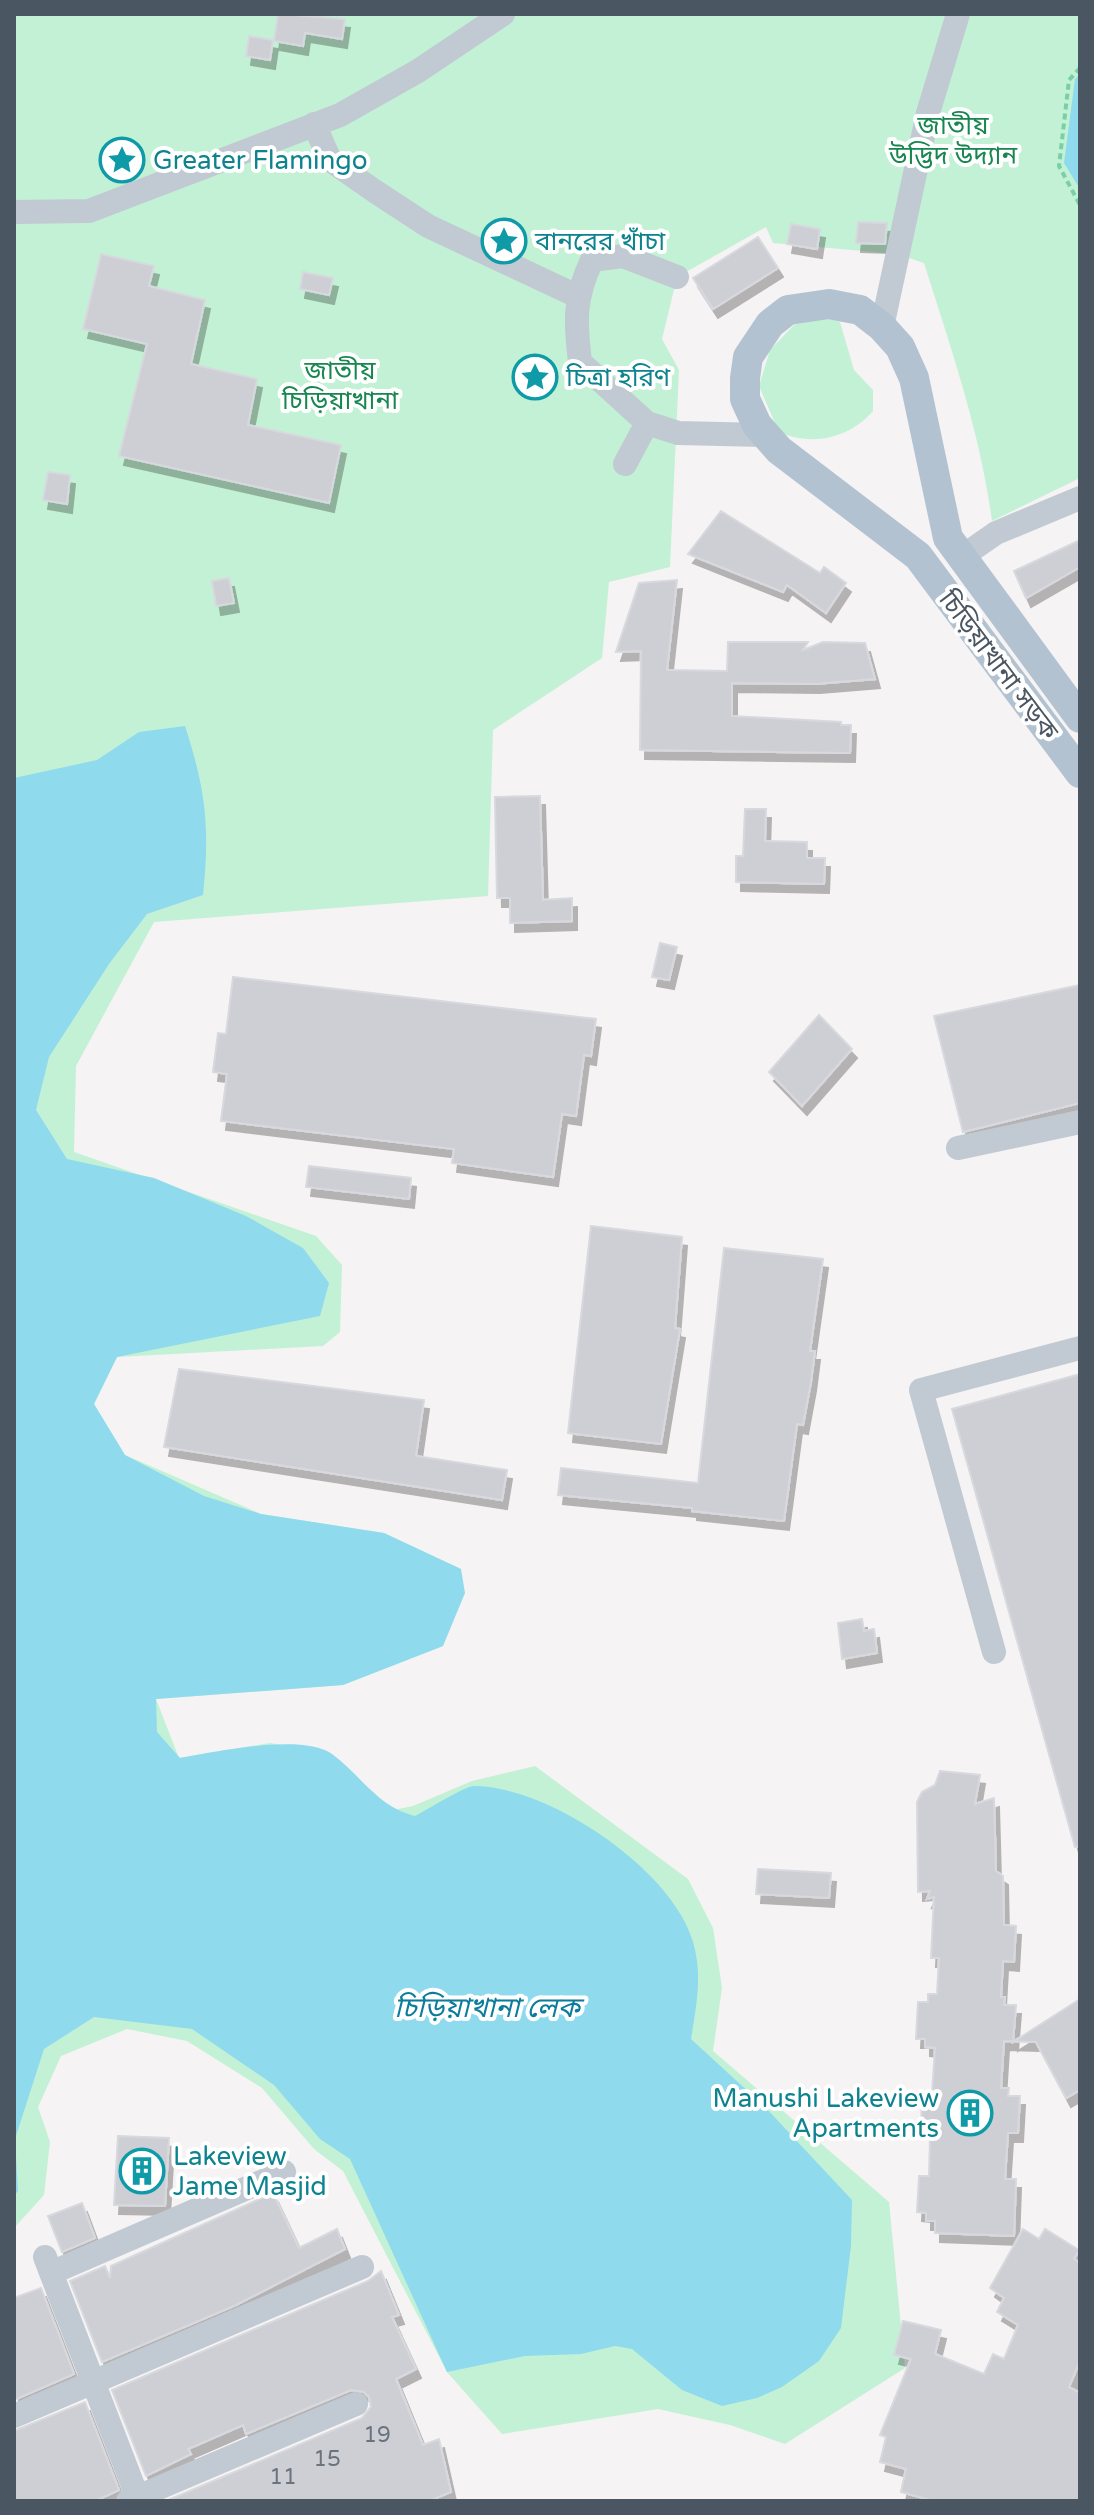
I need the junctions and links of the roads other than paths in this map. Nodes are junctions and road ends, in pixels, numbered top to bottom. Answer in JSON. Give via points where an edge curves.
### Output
{"nodes":[{"id":1,"x":503,"y":14,"type":"edge"},
{"id":2,"x":958,"y":14,"type":"edge"},
{"id":3,"x":314,"y":124,"type":"junction"},
{"id":4,"x":14,"y":212,"type":"edge"},
{"id":5,"x":677,"y":277,"type":"dead end"},
{"id":6,"x":577,"y":296,"type":"junction"},
{"id":7,"x":882,"y":327,"type":"junction"},
{"id":8,"x":647,"y":423,"type":"junction"},
{"id":9,"x":766,"y":435,"type":"junction"},
{"id":10,"x":625,"y":464,"type":"dead end"},
{"id":11,"x":1080,"y":498,"type":"edge"},
{"id":12,"x":954,"y":548,"type":"junction"},
{"id":13,"x":918,"y":556,"type":"junction"},
{"id":14,"x":1080,"y":718,"type":"edge"},
{"id":15,"x":1080,"y":773,"type":"edge"},
{"id":16,"x":1080,"y":1122,"type":"edge"},
{"id":17,"x":958,"y":1148,"type":"dead end"},
{"id":18,"x":1080,"y":1348,"type":"edge"},
{"id":19,"x":994,"y":1652,"type":"dead end"},
{"id":20,"x":284,"y":2172,"type":"dead end"},
{"id":21,"x":362,"y":2267,"type":"dead end"},
{"id":22,"x":94,"y":2383,"type":"junction"},
{"id":23,"x":356,"y":2404,"type":"dead end"},
{"id":24,"x":14,"y":2416,"type":"edge"},
{"id":25,"x":135,"y":2500,"type":"edge"}],
"edges":[{"from":1,"to":3,"type":"street","via":[[418,71]]},
{"from":2,"to":7,"type":"street","via":[[928,113]]},
{"from":3,"to":4,"type":"street","via":[[89,211]]},
{"from":3,"to":6,"type":"street","via":[[330,160],[376,192],[428,226]]},
{"from":5,"to":6,"type":"street","via":[[623,256],[592,260]]},
{"from":6,"to":8,"type":"street","via":[[580,362]]},
{"from":7,"to":9,"type":"main road","name":"চিড়িয়াখানা সড়ক","via":[[860,310],[829,304],[788,310],[770,324],[748,357],[745,378],[745,399]]},
{"from":7,"to":12,"type":"main road","name":"চিড়িয়াখানা সড়ক","via":[[900,347],[914,378]]},
{"from":8,"to":9,"type":"street","via":[[678,433]]},
{"from":8,"to":10,"type":"street"},
{"from":9,"to":13,"type":"main road","name":"চিড়িয়াখানা সড়ক"},
{"from":11,"to":12,"type":"street"},
{"from":12,"to":13,"type":"main road"},
{"from":12,"to":14,"type":"main road","name":"চিড়িয়াখানা সড়ক"},
{"from":13,"to":15,"type":"main road","name":"চিড়িয়াখানা সড়ক"},
{"from":16,"to":17,"type":"street"},
{"from":18,"to":19,"type":"street","via":[[921,1390]]},
{"from":20,"to":22,"type":"street","via":[[48,2265]]},
{"from":21,"to":22,"type":"street"},
{"from":22,"to":24,"type":"street"},
{"from":22,"to":25,"type":"street"},
{"from":23,"to":25,"type":"street"}]}
